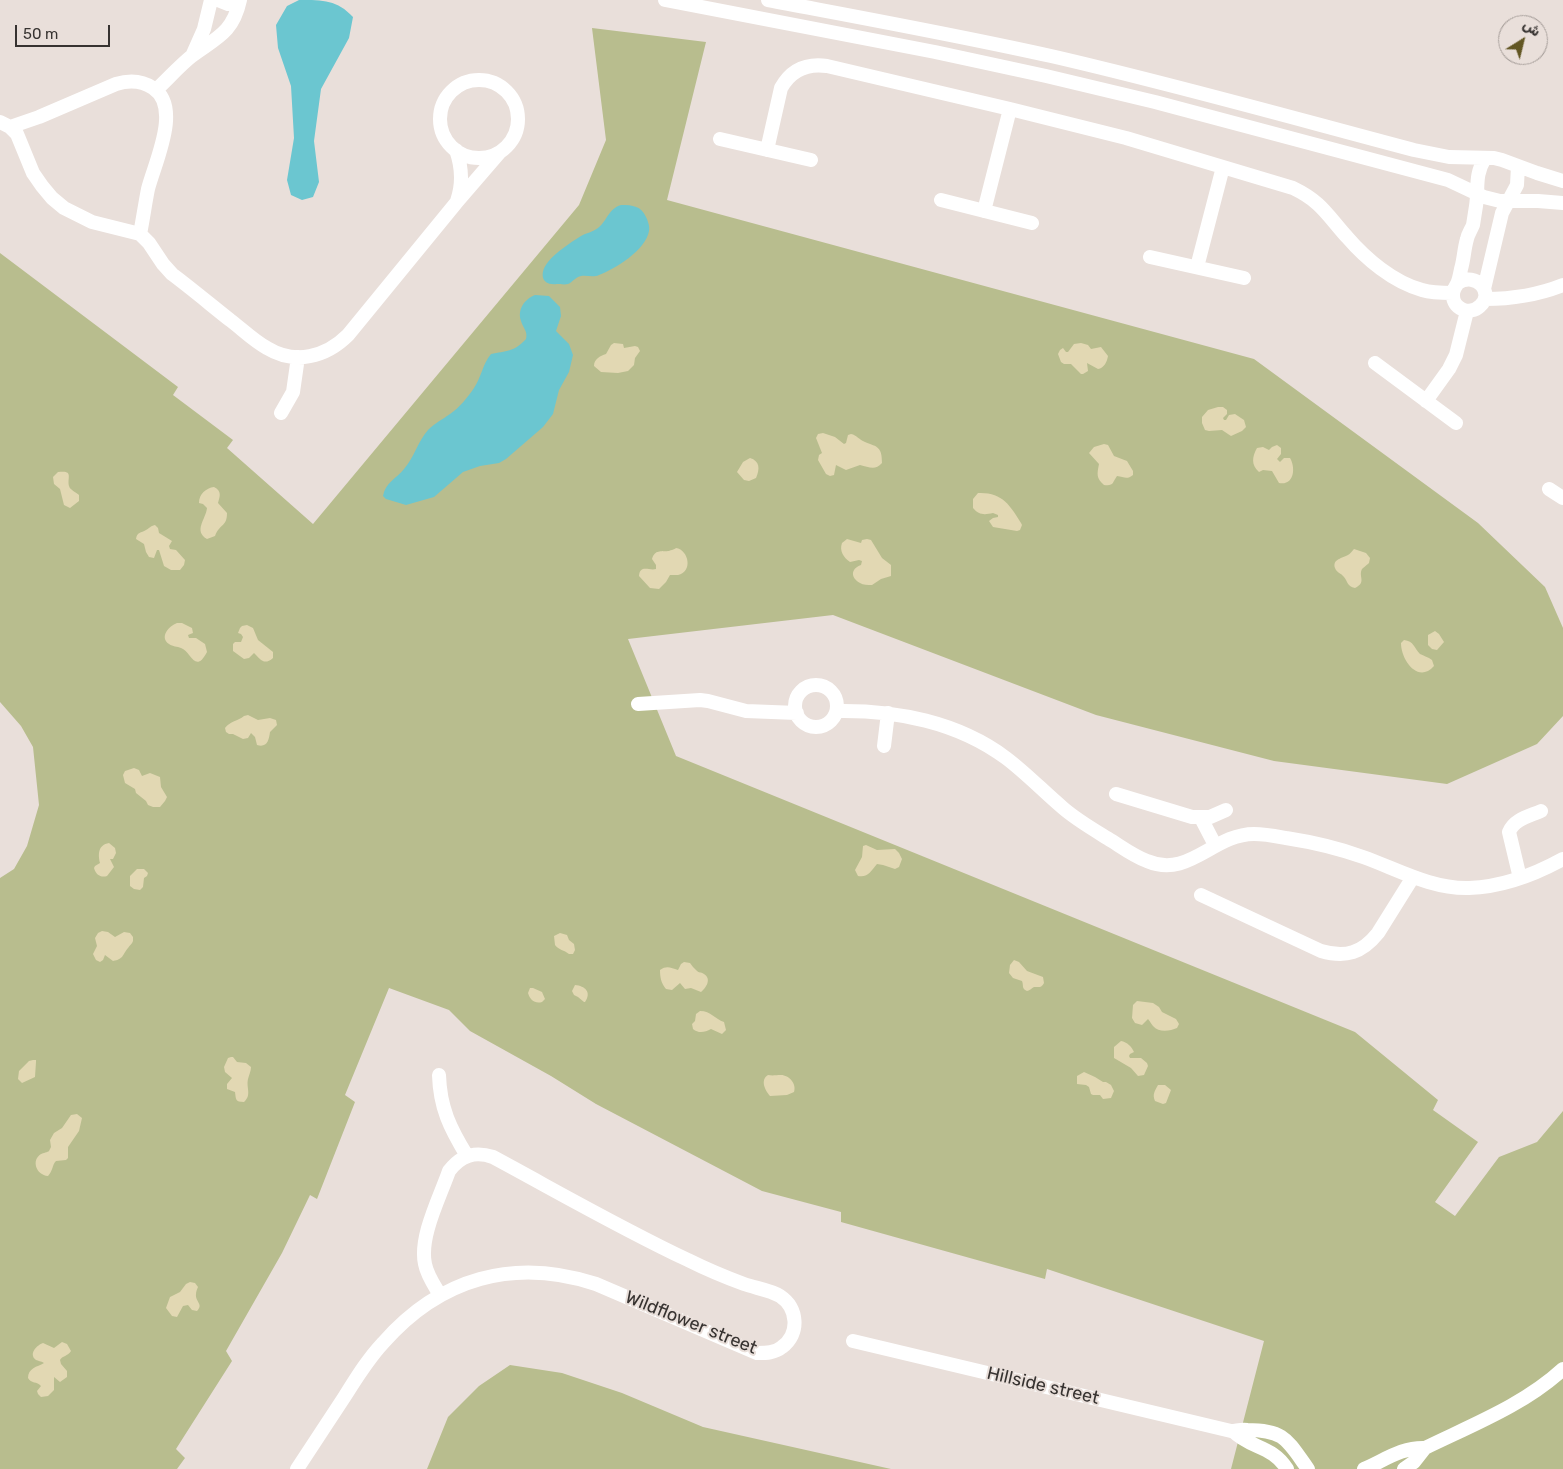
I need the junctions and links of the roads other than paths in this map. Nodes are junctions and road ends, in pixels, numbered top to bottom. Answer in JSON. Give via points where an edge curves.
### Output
{"nodes":[{"id":1,"x":211,"y":0,"type":"edge"},
{"id":2,"x":218,"y":0,"type":"edge"},
{"id":3,"x":239,"y":0,"type":"edge"},
{"id":4,"x":665,"y":0,"type":"edge"},
{"id":5,"x":768,"y":0,"type":"edge"},
{"id":6,"x":192,"y":56,"type":"junction"},
{"id":7,"x":156,"y":90,"type":"junction"},
{"id":8,"x":1010,"y":109,"type":"junction"},
{"id":9,"x":5,"y":125,"type":"edge"},
{"id":10,"x":720,"y":139,"type":"dead end"},
{"id":11,"x":456,"y":150,"type":"junction"},
{"id":12,"x":767,"y":150,"type":"junction"},
{"id":13,"x":500,"y":152,"type":"junction"},
{"id":14,"x":1485,"y":158,"type":"junction"},
{"id":15,"x":811,"y":160,"type":"dead end"},
{"id":16,"x":1518,"y":166,"type":"junction"},
{"id":17,"x":1223,"y":167,"type":"junction"},
{"id":18,"x":1563,"y":181,"type":"edge"},
{"id":19,"x":1477,"y":193,"type":"junction"},
{"id":20,"x":941,"y":200,"type":"dead end"},
{"id":21,"x":1508,"y":202,"type":"junction"},
{"id":22,"x":1563,"y":203,"type":"edge"},
{"id":23,"x":456,"y":204,"type":"junction"},
{"id":24,"x":984,"y":211,"type":"junction"},
{"id":25,"x":1032,"y":223,"type":"dead end"},
{"id":26,"x":140,"y":234,"type":"junction"},
{"id":27,"x":1466,"y":252,"type":"junction"},
{"id":28,"x":1150,"y":257,"type":"dead end"},
{"id":29,"x":1491,"y":257,"type":"junction"},
{"id":30,"x":1196,"y":267,"type":"junction"},
{"id":31,"x":1244,"y":278,"type":"dead end"},
{"id":32,"x":1563,"y":285,"type":"edge"},
{"id":33,"x":1455,"y":288,"type":"junction"},
{"id":34,"x":1484,"y":294,"type":"junction"},
{"id":35,"x":1466,"y":311,"type":"junction"},
{"id":36,"x":298,"y":357,"type":"junction"},
{"id":37,"x":1374,"y":363,"type":"dead end"},
{"id":38,"x":1426,"y":401,"type":"junction"},
{"id":39,"x":281,"y":413,"type":"dead end"},
{"id":40,"x":1456,"y":423,"type":"dead end"},
{"id":41,"x":1549,"y":489,"type":"dead end"},
{"id":42,"x":1563,"y":498,"type":"edge"},
{"id":43,"x":638,"y":704,"type":"dead end"},
{"id":44,"x":837,"y":711,"type":"junction"},
{"id":45,"x":797,"y":713,"type":"junction"},
{"id":46,"x":888,"y":713,"type":"junction"},
{"id":47,"x":884,"y":746,"type":"dead end"},
{"id":48,"x":1116,"y":794,"type":"dead end"},
{"id":49,"x":1226,"y":810,"type":"dead end"},
{"id":50,"x":1541,"y":811,"type":"dead end"},
{"id":51,"x":1201,"y":818,"type":"junction"},
{"id":52,"x":1216,"y":845,"type":"junction"},
{"id":53,"x":1563,"y":860,"type":"edge"},
{"id":54,"x":1413,"y":877,"type":"junction"},
{"id":55,"x":1520,"y":878,"type":"junction"},
{"id":56,"x":1201,"y":895,"type":"dead end"},
{"id":57,"x":439,"y":1075,"type":"dead end"},
{"id":58,"x":467,"y":1156,"type":"junction"},
{"id":59,"x":440,"y":1295,"type":"junction"},
{"id":60,"x":853,"y":1341,"type":"dead end"},
{"id":61,"x":1563,"y":1369,"type":"edge"},
{"id":62,"x":1233,"y":1431,"type":"junction"},
{"id":63,"x":1269,"y":1432,"type":"junction"},
{"id":64,"x":1290,"y":1443,"type":"junction"},
{"id":65,"x":1425,"y":1448,"type":"junction"},
{"id":66,"x":1265,"y":1449,"type":"junction"},
{"id":67,"x":1277,"y":1457,"type":"junction"},
{"id":68,"x":297,"y":1469,"type":"edge"},
{"id":69,"x":1287,"y":1469,"type":"edge"},
{"id":70,"x":1308,"y":1469,"type":"edge"},
{"id":71,"x":1364,"y":1469,"type":"edge"},
{"id":72,"x":1404,"y":1469,"type":"edge"}],
"edges":[{"from":1,"to":6,"type":"street","via":[[204,29]]},
{"from":2,"to":3,"type":"street","via":[[228,4]]},
{"from":3,"to":6,"type":"street","via":[[234,19],[227,29]]},
{"from":4,"to":19,"type":"street","via":[[1101,88],[1448,180]]},
{"from":5,"to":14,"type":"street","via":[[1058,58],[1432,154]]},
{"from":6,"to":7,"type":"street"},
{"from":7,"to":9,"type":"street","via":[[141,82],[124,82],[39,117]]},
{"from":7,"to":26,"type":"street","via":[[165,104],[167,119]]},
{"from":8,"to":12,"type":"street","via":[[827,66],[809,66],[792,73],[781,88]]},
{"from":8,"to":17,"type":"street"},
{"from":8,"to":24,"type":"street"},
{"from":9,"to":26,"type":"street","via":[[17,134],[42,186],[64,208],[92,222]]},
{"from":10,"to":12,"type":"street"},
{"from":11,"to":13,"type":"street","via":[[473,158]]},
{"from":11,"to":13,"type":"street","via":[[449,143],[441,124],[444,104],[449,95],[461,86],[486,81],[496,84],[512,98],[518,117],[514,137]]},
{"from":11,"to":23,"type":"street","via":[[462,177]]},
{"from":12,"to":15,"type":"street"},
{"from":13,"to":23,"type":"street"},
{"from":14,"to":16,"type":"street"},
{"from":14,"to":19,"type":"street","via":[[1478,175]]},
{"from":16,"to":18,"type":"street"},
{"from":16,"to":21,"type":"street","via":[[1517,185]]},
{"from":17,"to":30,"type":"street"},
{"from":17,"to":33,"type":"street","via":[[1303,193],[1324,209],[1356,247],[1408,285],[1424,290]]},
{"from":19,"to":21,"type":"street","via":[[1492,200]]},
{"from":19,"to":27,"type":"street"},
{"from":20,"to":24,"type":"street"},
{"from":21,"to":22,"type":"street"},
{"from":21,"to":29,"type":"street"},
{"from":23,"to":36,"type":"street","via":[[340,343],[320,354]]},
{"from":24,"to":25,"type":"street"},
{"from":26,"to":36,"type":"street","via":[[172,274],[250,336],[277,353]]},
{"from":27,"to":29,"type":"street","via":[[1477,262]]},
{"from":27,"to":33,"type":"street"},
{"from":28,"to":30,"type":"street"},
{"from":29,"to":34,"type":"street"},
{"from":30,"to":31,"type":"street"},
{"from":32,"to":34,"type":"street","via":[[1515,298]]},
{"from":33,"to":34,"type":"street","via":[[1462,280],[1473,279],[1482,285]]},
{"from":33,"to":35,"type":"street","via":[[1453,298],[1458,307]]},
{"from":34,"to":35,"type":"street","via":[[1483,303],[1476,310]]},
{"from":35,"to":38,"type":"street","via":[[1456,355]]},
{"from":36,"to":39,"type":"street","via":[[293,392]]},
{"from":37,"to":38,"type":"street"},
{"from":38,"to":40,"type":"street"},
{"from":41,"to":42,"type":"street"},
{"from":43,"to":45,"type":"street","via":[[700,700],[746,711]]},
{"from":44,"to":45,"type":"street","via":[[830,722],[817,727],[805,723]]},
{"from":44,"to":45,"type":"street","via":[[832,692],[826,687],[812,685],[800,693],[795,706]]},
{"from":44,"to":46,"type":"street"},
{"from":46,"to":47,"type":"street"},
{"from":46,"to":52,"type":"street","via":[[936,724],[988,746],[1038,784],[1072,816],[1144,860],[1163,866],[1183,864]]},
{"from":48,"to":51,"type":"street"},
{"from":49,"to":51,"type":"street"},
{"from":50,"to":55,"type":"street","via":[[1517,822],[1509,832]]},
{"from":51,"to":52,"type":"street"},
{"from":52,"to":54,"type":"street","via":[[1234,837],[1254,834],[1300,840],[1362,856]]},
{"from":53,"to":55,"type":"street"},
{"from":54,"to":55,"type":"street","via":[[1449,887],[1467,888],[1503,884]]},
{"from":54,"to":56,"type":"street","via":[[1371,941],[1358,950],[1342,954],[1321,951]]},
{"from":57,"to":58,"type":"street","via":[[444,1111]]},
{"from":58,"to":59,"type":"street","via":[[449,1171],[425,1239],[425,1265]]},
{"from":58,"to":59,"type":"street","name":"Wildflower street","via":[[485,1154],[493,1157],[672,1253],[718,1274],[778,1295],[789,1304],[794,1315],[794,1328],[790,1339],[781,1348],[757,1353],[596,1284],[537,1272],[483,1278]]},
{"from":59,"to":68,"type":"street","name":"Wildflower street","via":[[418,1309],[382,1343]]},
{"from":60,"to":62,"type":"street","name":"Hillside street"},
{"from":61,"to":65,"type":"street","via":[[1528,1396]]},
{"from":62,"to":63,"type":"street","name":"Hillside street"},
{"from":62,"to":66,"type":"street","name":"Hillside street","via":[[1241,1439]]},
{"from":63,"to":64,"type":"street","name":"Hillside street","via":[[1281,1435]]},
{"from":63,"to":66,"type":"street"},
{"from":64,"to":67,"type":"street","via":[[1284,1454]]},
{"from":64,"to":70,"type":"street","name":"Hillside street"},
{"from":65,"to":71,"type":"street","via":[[1401,1451]]},
{"from":65,"to":72,"type":"street","via":[[1418,1459]]},
{"from":66,"to":67,"type":"street","name":"Hillside street"},
{"from":67,"to":69,"type":"street","name":"Hillside street"}]}
